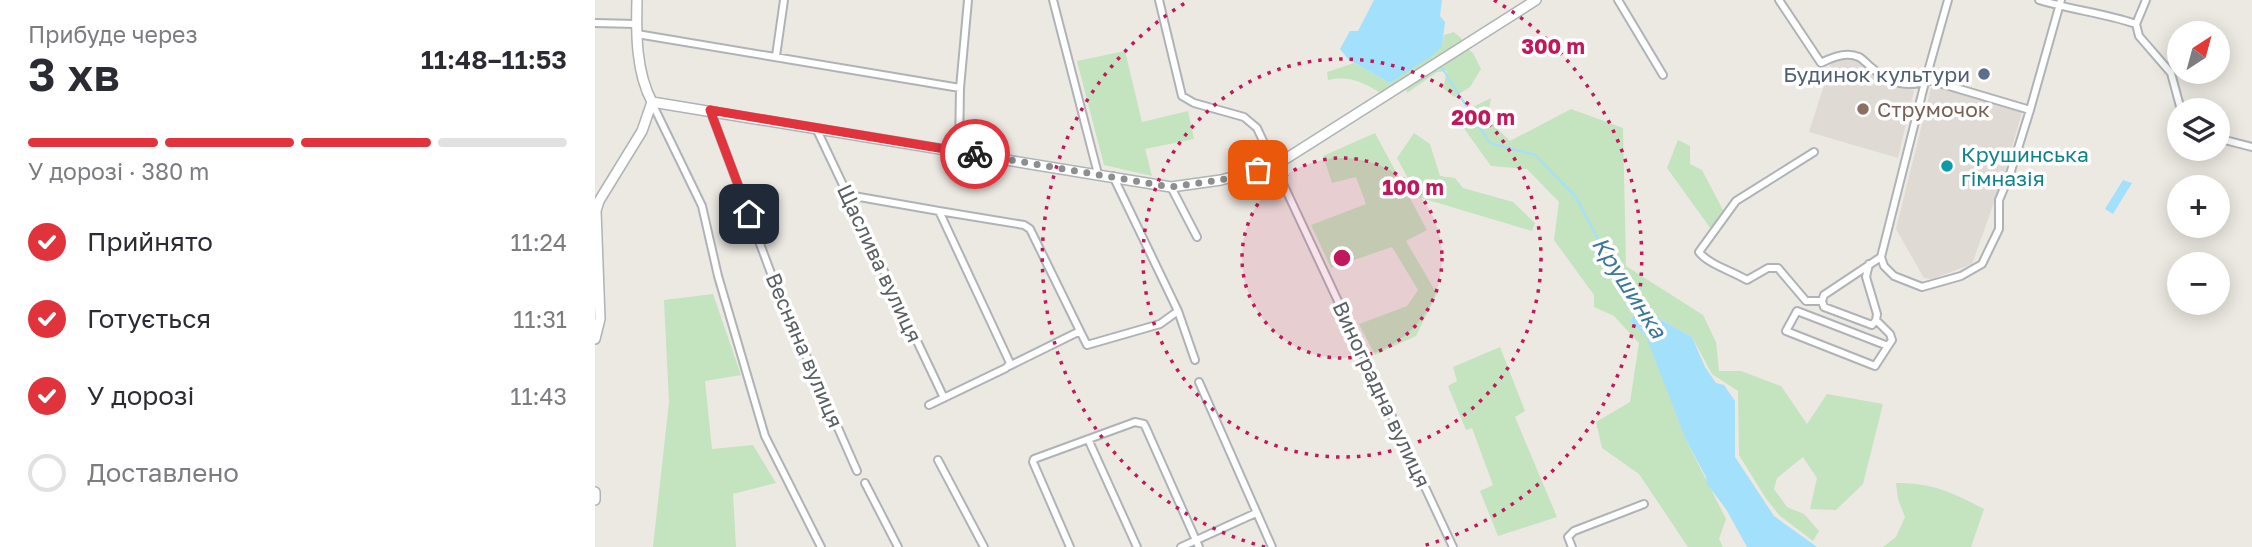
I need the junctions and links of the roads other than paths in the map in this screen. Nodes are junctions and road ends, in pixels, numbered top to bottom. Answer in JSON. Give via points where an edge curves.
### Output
{"nodes":[{"id":1,"x":637,"y":0,"type":"edge"},
{"id":2,"x":784,"y":0,"type":"edge"},
{"id":3,"x":968,"y":0,"type":"edge"},
{"id":4,"x":1053,"y":0,"type":"edge"},
{"id":5,"x":1159,"y":0,"type":"edge"},
{"id":6,"x":1536,"y":0,"type":"edge"},
{"id":7,"x":1618,"y":0,"type":"edge"},
{"id":8,"x":1779,"y":0,"type":"edge"},
{"id":9,"x":1948,"y":0,"type":"edge"},
{"id":10,"x":2039,"y":0,"type":"edge"},
{"id":11,"x":2146,"y":0,"type":"edge"},
{"id":12,"x":2060,"y":3,"type":"edge"},
{"id":13,"x":595,"y":23,"type":"edge"},
{"id":14,"x":2136,"y":24,"type":"junction"},
{"id":15,"x":636,"y":29,"type":"junction"},
{"id":16,"x":776,"y":56,"type":"junction"},
{"id":17,"x":1663,"y":75,"type":"dead end"},
{"id":18,"x":1924,"y":82,"type":"junction"},
{"id":19,"x":960,"y":88,"type":"junction"},
{"id":20,"x":2178,"y":98,"type":"edge"},
{"id":21,"x":652,"y":102,"type":"junction"},
{"id":22,"x":710,"y":110,"type":"junction"},
{"id":23,"x":2030,"y":110,"type":"junction"},
{"id":24,"x":816,"y":128,"type":"junction"},
{"id":25,"x":2230,"y":141,"type":"edge"},
{"id":26,"x":2252,"y":147,"type":"edge"},
{"id":27,"x":959,"y":151,"type":"junction"},
{"id":28,"x":1814,"y":152,"type":"dead end"},
{"id":29,"x":1276,"y":165,"type":"junction"},
{"id":30,"x":1098,"y":174,"type":"junction"},
{"id":31,"x":1113,"y":176,"type":"junction"},
{"id":32,"x":1171,"y":187,"type":"junction"},
{"id":33,"x":848,"y":195,"type":"junction"},
{"id":34,"x":595,"y":211,"type":"edge"},
{"id":35,"x":939,"y":211,"type":"junction"},
{"id":36,"x":1198,"y":237,"type":"dead end"},
{"id":37,"x":1881,"y":257,"type":"junction"},
{"id":38,"x":1869,"y":264,"type":"junction"},
{"id":39,"x":1806,"y":301,"type":"junction"},
{"id":40,"x":1822,"y":301,"type":"junction"},
{"id":41,"x":1178,"y":311,"type":"junction"},
{"id":42,"x":1797,"y":311,"type":"junction"},
{"id":43,"x":1876,"y":320,"type":"junction"},
{"id":44,"x":1080,"y":331,"type":"junction"},
{"id":45,"x":595,"y":339,"type":"edge"},
{"id":46,"x":1888,"y":346,"type":"junction"},
{"id":47,"x":1195,"y":360,"type":"dead end"},
{"id":48,"x":1009,"y":366,"type":"junction"},
{"id":49,"x":1199,"y":382,"type":"dead end"},
{"id":50,"x":944,"y":398,"type":"junction"},
{"id":51,"x":929,"y":405,"type":"dead end"},
{"id":52,"x":1088,"y":439,"type":"junction"},
{"id":53,"x":938,"y":460,"type":"dead end"},
{"id":54,"x":857,"y":471,"type":"dead end"},
{"id":55,"x":865,"y":482,"type":"dead end"},
{"id":56,"x":595,"y":492,"type":"edge"},
{"id":57,"x":595,"y":500,"type":"edge"},
{"id":58,"x":1644,"y":504,"type":"dead end"},
{"id":59,"x":1256,"y":513,"type":"junction"},
{"id":60,"x":1198,"y":544,"type":"edge"},
{"id":61,"x":821,"y":547,"type":"edge"},
{"id":62,"x":898,"y":547,"type":"edge"},
{"id":63,"x":984,"y":547,"type":"edge"},
{"id":64,"x":1070,"y":547,"type":"edge"},
{"id":65,"x":1137,"y":547,"type":"edge"},
{"id":66,"x":1181,"y":547,"type":"edge"},
{"id":67,"x":1272,"y":547,"type":"edge"},
{"id":68,"x":1453,"y":547,"type":"edge"},
{"id":69,"x":1573,"y":547,"type":"edge"}],
"edges":[{"from":1,"to":15,"type":"street"},
{"from":2,"to":16,"type":"street"},
{"from":3,"to":19,"type":"street"},
{"from":4,"to":30,"type":"street"},
{"from":5,"to":29,"type":"street","name":"Виноградна вулиця","via":[[1182,96],[1244,117],[1257,128]]},
{"from":6,"to":29,"type":"street"},
{"from":7,"to":17,"type":"street"},
{"from":8,"to":18,"type":"street","via":[[1821,63],[1840,55],[1859,57],[1893,83],[1916,86]]},
{"from":9,"to":18,"type":"street"},
{"from":10,"to":12,"type":"street"},
{"from":11,"to":14,"type":"street"},
{"from":12,"to":14,"type":"street"},
{"from":12,"to":23,"type":"street"},
{"from":13,"to":15,"type":"street"},
{"from":14,"to":20,"type":"street","via":[[2139,36],[2171,73]]},
{"from":15,"to":16,"type":"street"},
{"from":15,"to":21,"type":"street","via":[[646,91]]},
{"from":16,"to":19,"type":"street"},
{"from":18,"to":23,"type":"street"},
{"from":18,"to":37,"type":"street"},
{"from":19,"to":27,"type":"street"},
{"from":21,"to":22,"type":"street"},
{"from":21,"to":34,"type":"street","via":[[642,131]]},
{"from":21,"to":61,"type":"street","via":[[702,206],[765,436]]},
{"from":22,"to":24,"type":"street"},
{"from":22,"to":54,"type":"street","name":"Весняна вулиця","via":[[778,292]]},
{"from":23,"to":37,"type":"street","via":[[1999,200],[1999,229],[1982,264],[1961,276],[1921,287],[1894,276]]},
{"from":24,"to":27,"type":"street"},
{"from":24,"to":33,"type":"street","name":"Щаслива вулиця"},
{"from":25,"to":26,"type":"street"},
{"from":27,"to":30,"type":"street"},
{"from":28,"to":39,"type":"street","via":[[1736,201],[1699,252],[1705,260],[1747,280],[1768,268],[1778,268]]},
{"from":29,"to":32,"type":"street"},
{"from":29,"to":68,"type":"street","name":"Виноградна вулиця"},
{"from":30,"to":31,"type":"street"},
{"from":31,"to":32,"type":"street"},
{"from":31,"to":41,"type":"street"},
{"from":32,"to":36,"type":"street"},
{"from":33,"to":35,"type":"street"},
{"from":33,"to":50,"type":"street","name":"Щаслива вулиця"},
{"from":34,"to":45,"type":"street","via":[[600,319]]},
{"from":35,"to":44,"type":"street","via":[[1030,229]]},
{"from":35,"to":48,"type":"street"},
{"from":37,"to":38,"type":"street"},
{"from":38,"to":40,"type":"street"},
{"from":38,"to":43,"type":"street","via":[[1866,277]]},
{"from":39,"to":40,"type":"street"},
{"from":39,"to":42,"type":"street"},
{"from":40,"to":43,"type":"street","via":[[1824,307],[1872,325]]},
{"from":41,"to":44,"type":"street","via":[[1160,324],[1087,345]]},
{"from":41,"to":47,"type":"street"},
{"from":42,"to":46,"type":"street"},
{"from":42,"to":46,"type":"street","via":[[1786,331],[1875,366]]},
{"from":43,"to":46,"type":"street","via":[[1890,334]]},
{"from":44,"to":48,"type":"street"},
{"from":48,"to":50,"type":"street"},
{"from":49,"to":59,"type":"street"},
{"from":50,"to":51,"type":"street"},
{"from":52,"to":60,"type":"street","via":[[1135,422],[1144,424]]},
{"from":52,"to":64,"type":"street","via":[[1035,457],[1033,462]]},
{"from":52,"to":65,"type":"street"},
{"from":53,"to":63,"type":"street"},
{"from":55,"to":62,"type":"street"},
{"from":56,"to":57,"type":"street"},
{"from":58,"to":69,"type":"street","via":[[1574,531],[1568,537]]},
{"from":59,"to":60,"type":"street"},
{"from":59,"to":67,"type":"street"},
{"from":60,"to":66,"type":"street"}]}
